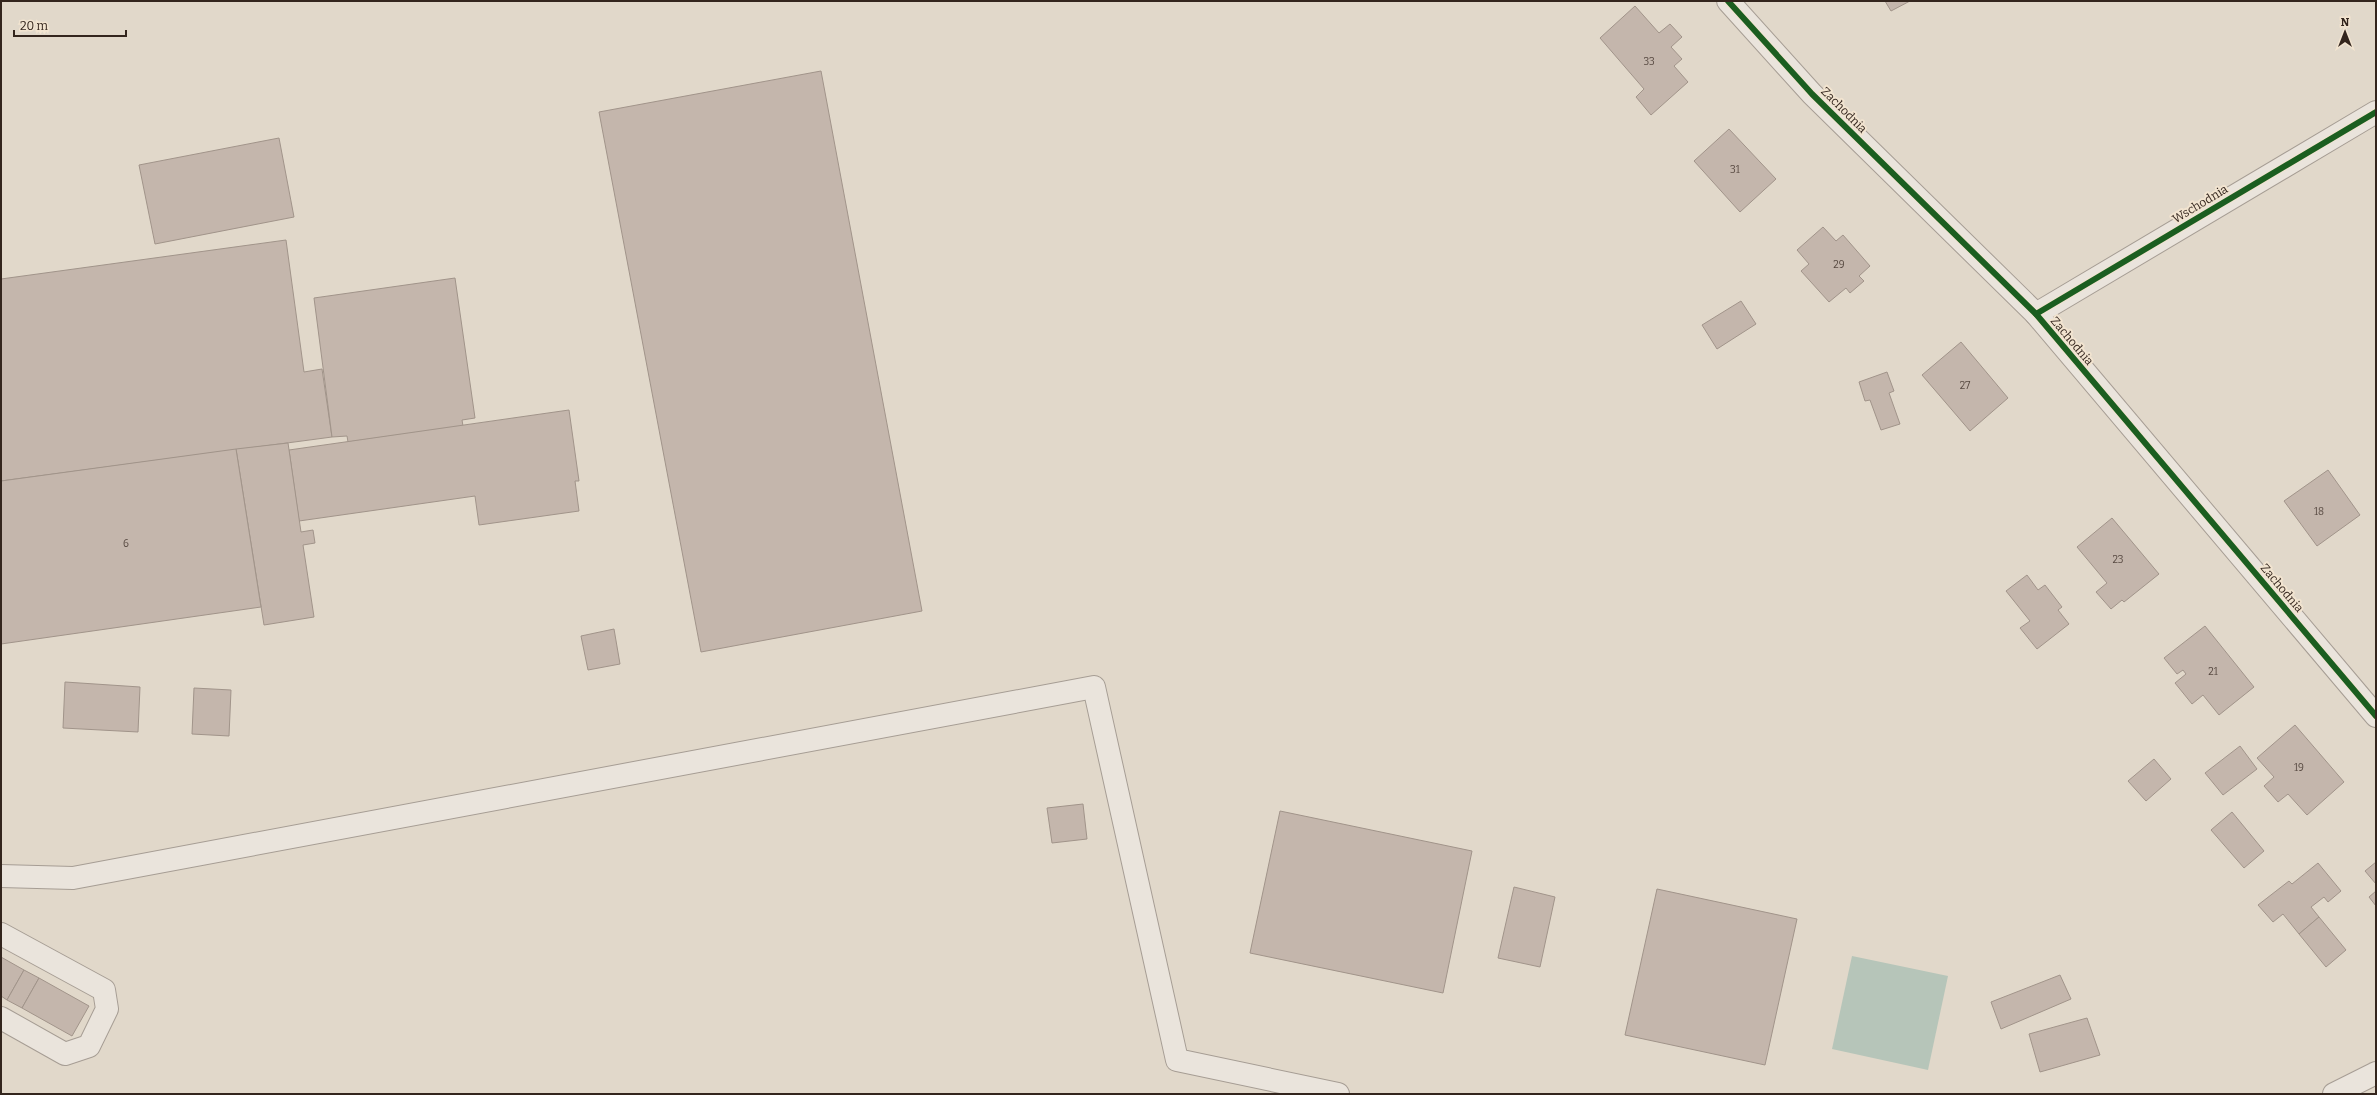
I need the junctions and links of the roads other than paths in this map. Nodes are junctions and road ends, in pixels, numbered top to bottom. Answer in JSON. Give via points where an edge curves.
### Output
{"nodes":[{"id":1,"x":1728,"y":1,"type":"edge"},
{"id":2,"x":2376,"y":112,"type":"edge"},
{"id":3,"x":2036,"y":314,"type":"junction"},
{"id":4,"x":2376,"y":716,"type":"edge"},
{"id":5,"x":1,"y":876,"type":"edge"},
{"id":6,"x":1,"y":934,"type":"edge"},
{"id":7,"x":1,"y":1018,"type":"edge"},
{"id":8,"x":2376,"y":1073,"type":"edge"},
{"id":9,"x":1338,"y":1094,"type":"edge"},
{"id":10,"x":2334,"y":1094,"type":"edge"}],
"edges":[{"from":1,"to":3,"type":"street","name":"Zachodnia","via":[[1812,94]]},
{"from":2,"to":3,"type":"street","name":"Wschodnia"},
{"from":3,"to":4,"type":"street","name":"Zachodnia"},
{"from":5,"to":9,"type":"street","via":[[73,878],[1094,686],[1177,1060]]},
{"from":6,"to":7,"type":"street","via":[[104,990],[107,1009],[89,1046],[65,1054]]},
{"from":8,"to":10,"type":"street"}]}
